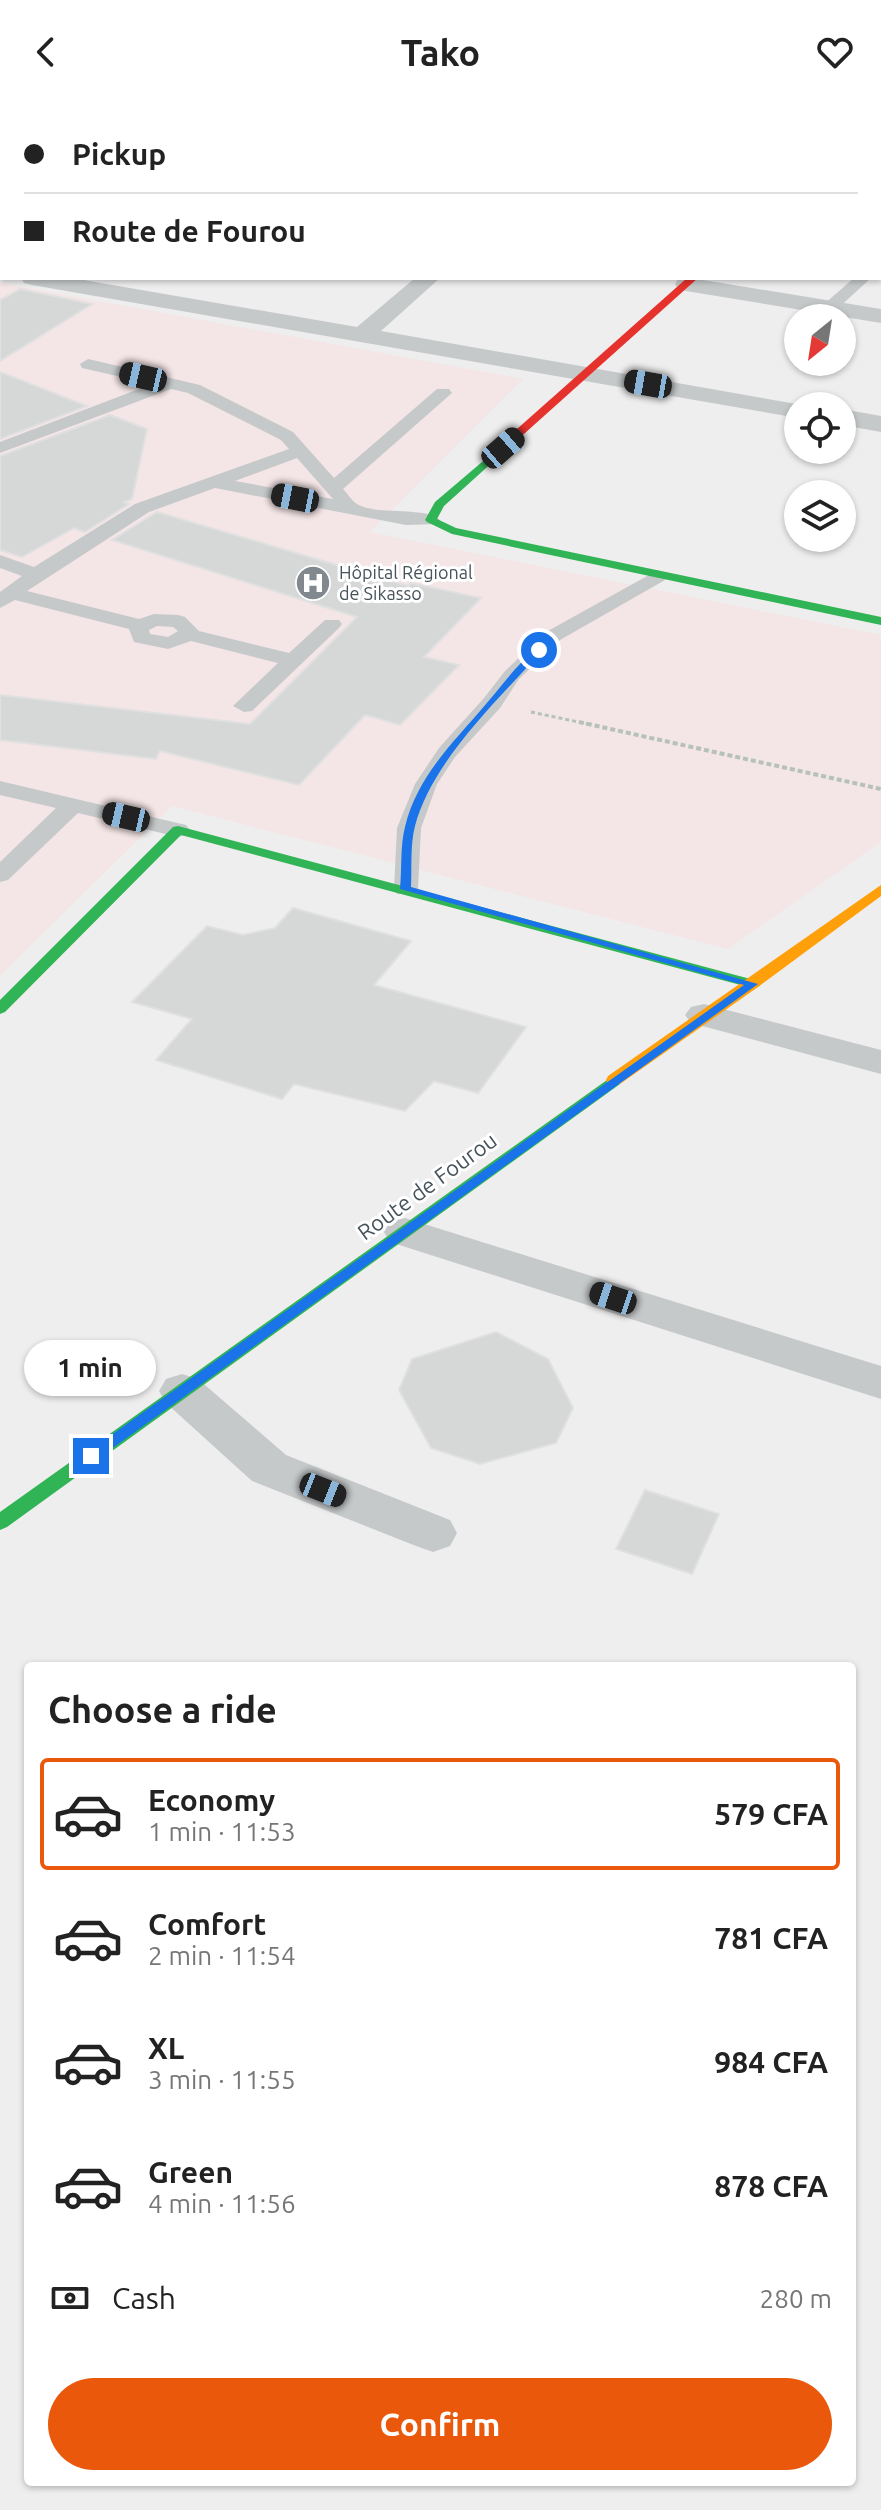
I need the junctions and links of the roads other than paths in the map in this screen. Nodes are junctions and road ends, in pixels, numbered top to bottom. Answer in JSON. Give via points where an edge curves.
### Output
{"nodes":[{"id":1,"x":43,"y":280,"type":"edge"},
{"id":2,"x":427,"y":280,"type":"edge"},
{"id":3,"x":861,"y":280,"type":"edge"},
{"id":4,"x":690,"y":281,"type":"edge"},
{"id":5,"x":808,"y":304,"type":"edge"},
{"id":6,"x":834,"y":304,"type":"edge"},
{"id":7,"x":856,"y":312,"type":"edge"},
{"id":8,"x":881,"y":316,"type":"edge"},
{"id":9,"x":361,"y":336,"type":"junction"},
{"id":10,"x":88,"y":364,"type":"dead end"},
{"id":11,"x":588,"y":374,"type":"junction"},
{"id":12,"x":171,"y":383,"type":"junction"},
{"id":13,"x":443,"y":393,"type":"dead end"},
{"id":14,"x":784,"y":408,"type":"edge"},
{"id":15,"x":856,"y":420,"type":"edge"},
{"id":16,"x":881,"y":424,"type":"edge"},
{"id":17,"x":0,"y":448,"type":"edge"},
{"id":18,"x":300,"y":451,"type":"junction"},
{"id":19,"x":210,"y":482,"type":"junction"},
{"id":20,"x":333,"y":488,"type":"junction"},
{"id":21,"x":351,"y":509,"type":"junction"},
{"id":22,"x":431,"y":520,"type":"junction"},
{"id":23,"x":0,"y":561,"type":"edge"},
{"id":24,"x":36,"y":574,"type":"junction"},
{"id":25,"x":658,"y":576,"type":"junction"},
{"id":26,"x":6,"y":598,"type":"edge"},
{"id":27,"x":881,"y":621,"type":"edge"},
{"id":28,"x":332,"y":624,"type":"dead end"},
{"id":29,"x":293,"y":660,"type":"junction"},
{"id":30,"x":244,"y":706,"type":"dead end"},
{"id":31,"x":0,"y":788,"type":"edge"},
{"id":32,"x":73,"y":805,"type":"junction"},
{"id":33,"x":178,"y":830,"type":"junction"},
{"id":34,"x":0,"y":875,"type":"edge"},
{"id":35,"x":406,"y":889,"type":"junction"},
{"id":36,"x":881,"y":889,"type":"edge"},
{"id":37,"x":753,"y":984,"type":"junction"},
{"id":38,"x":0,"y":1009,"type":"edge"},
{"id":39,"x":704,"y":1015,"type":"junction"},
{"id":40,"x":881,"y":1062,"type":"edge"},
{"id":41,"x":405,"y":1232,"type":"junction"},
{"id":42,"x":881,"y":1383,"type":"edge"},
{"id":43,"x":182,"y":1391,"type":"junction"},
{"id":44,"x":0,"y":1522,"type":"edge"},
{"id":45,"x":433,"y":1533,"type":"dead end"}],
"edges":[{"from":1,"to":9,"type":"street"},
{"from":2,"to":9,"type":"street"},
{"from":3,"to":6,"type":"lane"},
{"from":4,"to":5,"type":"street"},
{"from":4,"to":11,"type":"street"},
{"from":7,"to":8,"type":"street"},
{"from":9,"to":11,"type":"street"},
{"from":10,"to":12,"type":"lane"},
{"from":11,"to":14,"type":"street"},
{"from":11,"to":22,"type":"street","via":[[439,504]]},
{"from":12,"to":17,"type":"lane"},
{"from":12,"to":18,"type":"lane","via":[[194,389],[287,436]]},
{"from":13,"to":20,"type":"lane"},
{"from":15,"to":16,"type":"street"},
{"from":18,"to":19,"type":"lane"},
{"from":18,"to":20,"type":"lane"},
{"from":19,"to":21,"type":"lane"},
{"from":19,"to":24,"type":"lane","via":[[142,508]]},
{"from":20,"to":21,"type":"lane"},
{"from":21,"to":22,"type":"lane"},
{"from":22,"to":25,"type":"street","via":[[452,531]]},
{"from":23,"to":24,"type":"lane"},
{"from":24,"to":26,"type":"lane"},
{"from":25,"to":27,"type":"street"},
{"from":25,"to":35,"type":"lane","via":[[553,636],[512,675],[447,753],[426,784],[409,828]]},
{"from":26,"to":29,"type":"lane","via":[[141,626],[141,638],[154,643],[179,641],[188,634]]},
{"from":28,"to":29,"type":"lane"},
{"from":29,"to":30,"type":"lane"},
{"from":31,"to":32,"type":"lane"},
{"from":32,"to":33,"type":"lane"},
{"from":32,"to":34,"type":"lane"},
{"from":33,"to":35,"type":"street"},
{"from":33,"to":38,"type":"street"},
{"from":35,"to":37,"type":"street"},
{"from":36,"to":37,"type":"street","name":"Route de Fourou"},
{"from":37,"to":39,"type":"street","name":"Route de Fourou"},
{"from":39,"to":40,"type":"street"},
{"from":39,"to":41,"type":"street","name":"Route de Fourou"},
{"from":41,"to":42,"type":"street"},
{"from":41,"to":43,"type":"street","name":"Route de Fourou"},
{"from":43,"to":44,"type":"street","name":"Route de Fourou"},
{"from":43,"to":45,"type":"street","via":[[269,1468]]}]}
